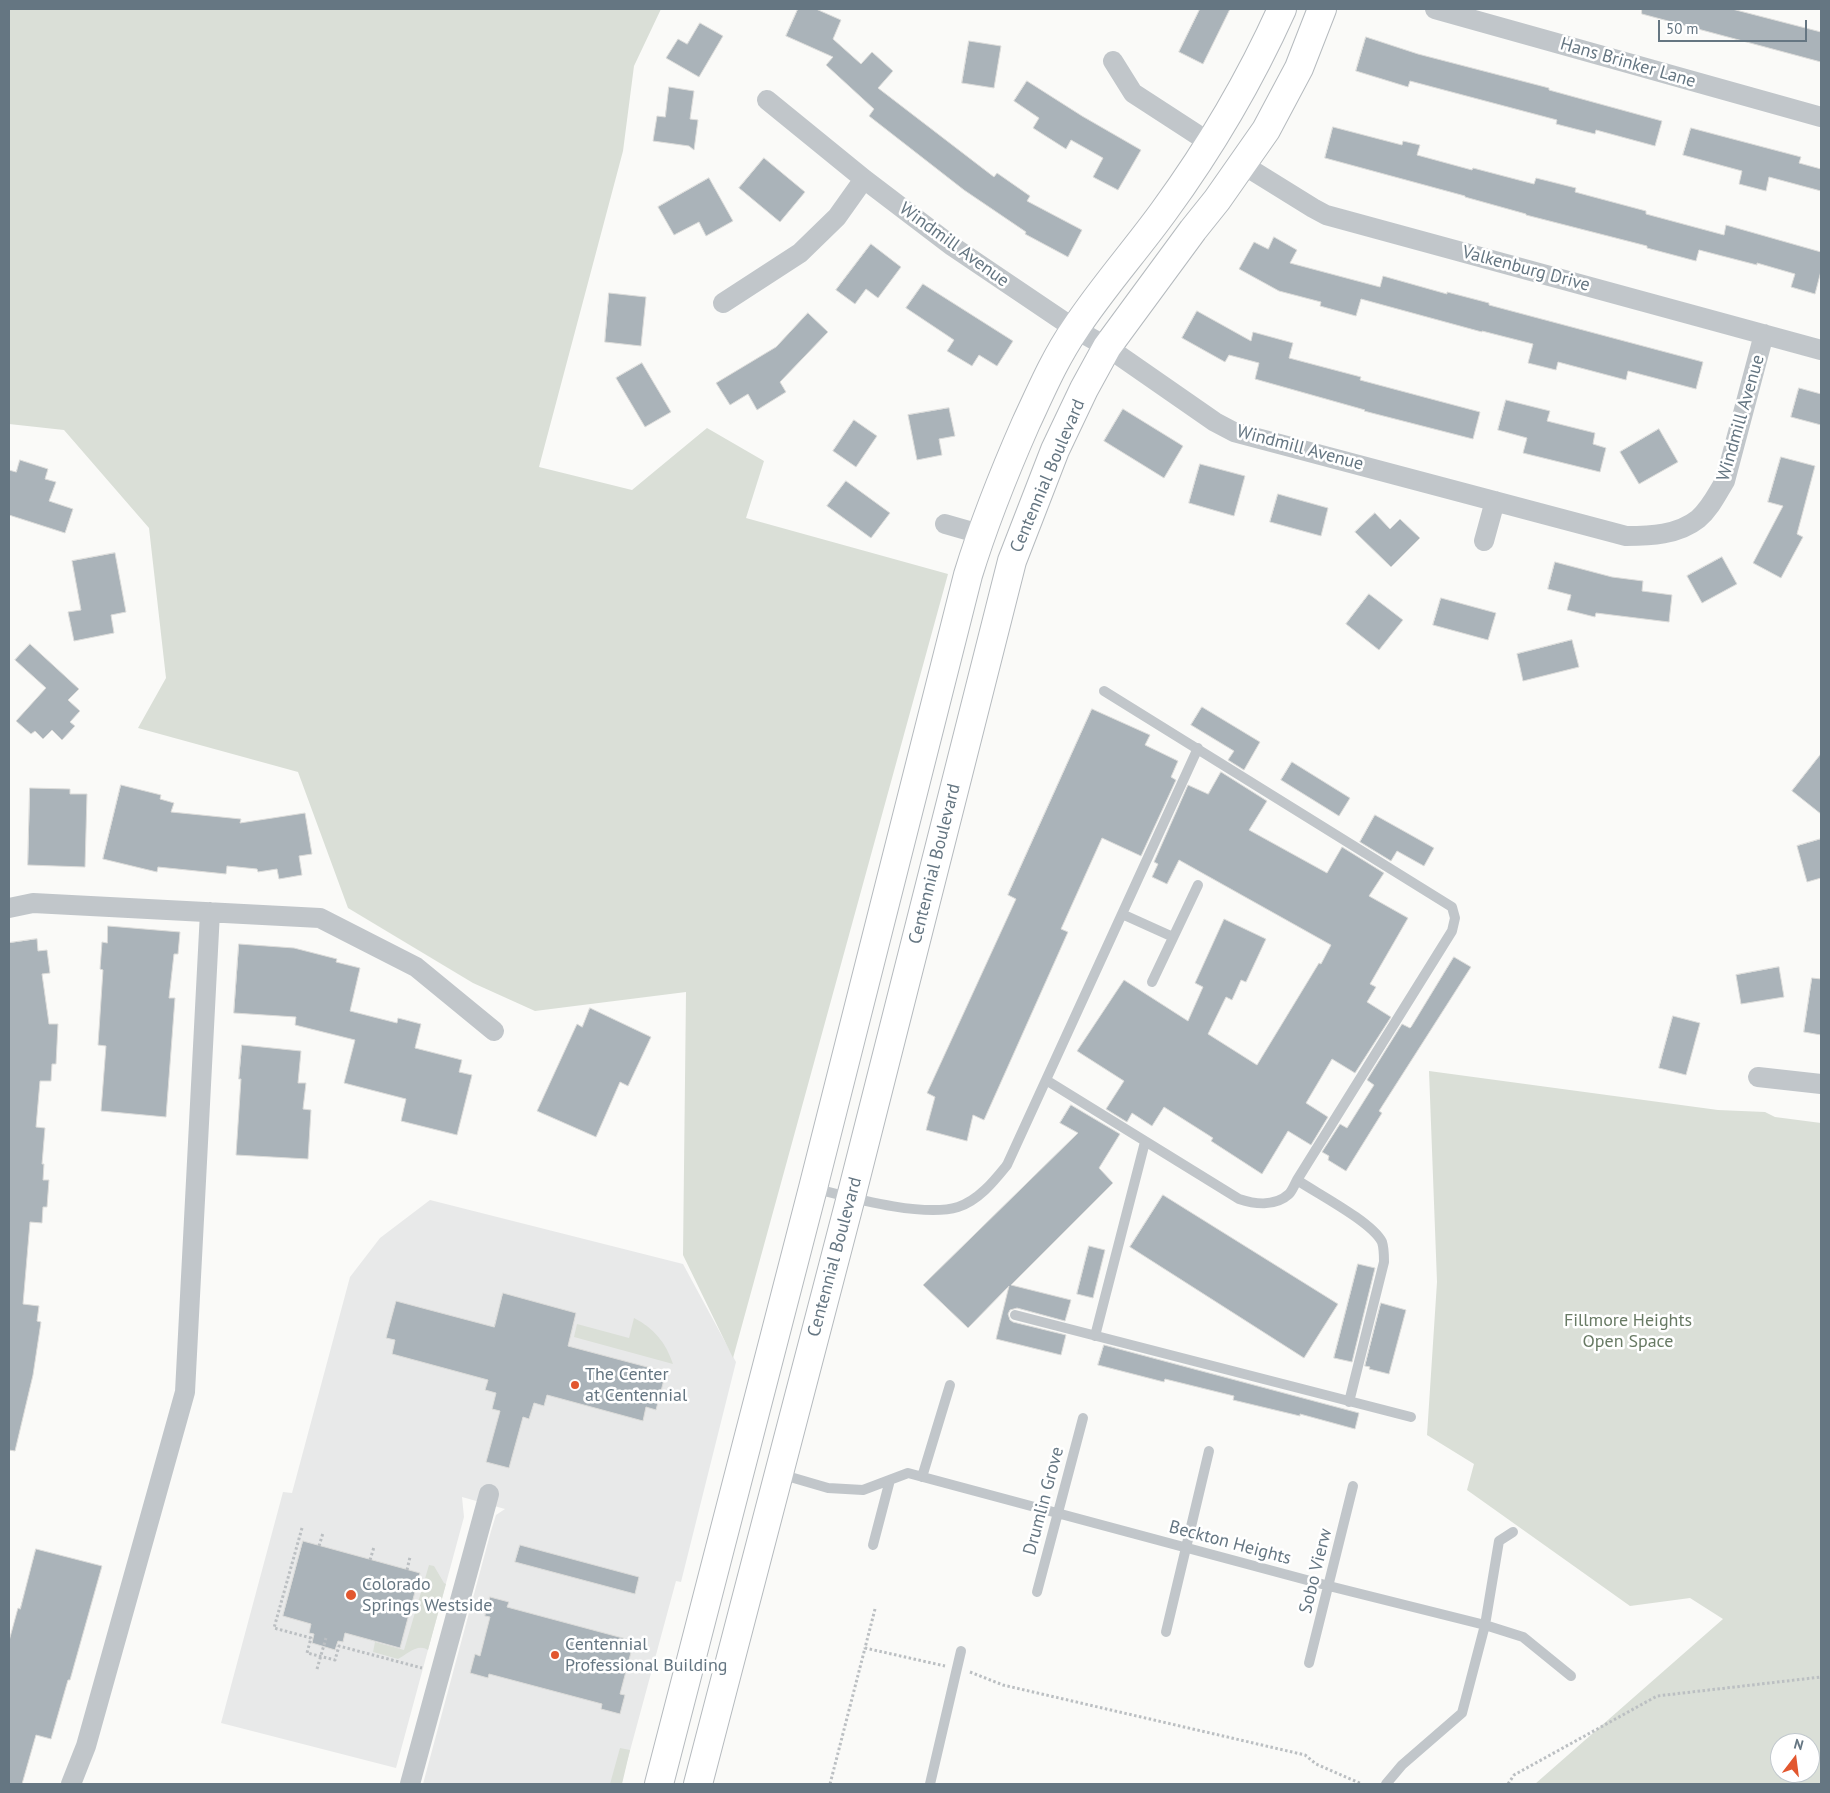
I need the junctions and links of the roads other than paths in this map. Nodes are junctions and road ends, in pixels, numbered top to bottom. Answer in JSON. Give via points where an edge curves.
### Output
{"nodes":[{"id":1,"x":1282,"y":9,"type":"edge"},
{"id":2,"x":1322,"y":9,"type":"edge"},
{"id":3,"x":1435,"y":9,"type":"edge"},
{"id":4,"x":1113,"y":61,"type":"dead end"},
{"id":5,"x":767,"y":100,"type":"dead end"},
{"id":6,"x":1821,"y":117,"type":"edge"},
{"id":7,"x":1210,"y":143,"type":"junction"},
{"id":8,"x":1242,"y":164,"type":"junction"},
{"id":9,"x":864,"y":179,"type":"junction"},
{"id":10,"x":723,"y":303,"type":"dead end"},
{"id":11,"x":1075,"y":329,"type":"junction"},
{"id":12,"x":1764,"y":334,"type":"junction"},
{"id":13,"x":1107,"y":347,"type":"junction"},
{"id":14,"x":1821,"y":350,"type":"edge"},
{"id":15,"x":1495,"y":501,"type":"junction"},
{"id":16,"x":945,"y":524,"type":"dead end"},
{"id":17,"x":980,"y":534,"type":"junction"},
{"id":18,"x":1484,"y":541,"type":"dead end"},
{"id":19,"x":1104,"y":691,"type":"dead end"},
{"id":20,"x":1198,"y":748,"type":"junction"},
{"id":21,"x":1198,"y":885,"type":"dead end"},
{"id":22,"x":9,"y":908,"type":"edge"},
{"id":23,"x":210,"y":912,"type":"junction"},
{"id":24,"x":1122,"y":914,"type":"junction"},
{"id":25,"x":1173,"y":937,"type":"junction"},
{"id":26,"x":1152,"y":982,"type":"dead end"},
{"id":27,"x":494,"y":1031,"type":"dead end"},
{"id":28,"x":1758,"y":1077,"type":"dead end"},
{"id":29,"x":1046,"y":1080,"type":"junction"},
{"id":30,"x":1821,"y":1084,"type":"edge"},
{"id":31,"x":1146,"y":1142,"type":"junction"},
{"id":32,"x":1297,"y":1180,"type":"junction"},
{"id":33,"x":813,"y":1188,"type":"junction"},
{"id":34,"x":851,"y":1197,"type":"junction"},
{"id":35,"x":1015,"y":1315,"type":"dead end"},
{"id":36,"x":1095,"y":1336,"type":"junction"},
{"id":37,"x":950,"y":1386,"type":"dead end"},
{"id":38,"x":1349,"y":1402,"type":"junction"},
{"id":39,"x":1410,"y":1417,"type":"dead end"},
{"id":40,"x":1083,"y":1418,"type":"dead end"},
{"id":41,"x":1209,"y":1450,"type":"dead end"},
{"id":42,"x":779,"y":1474,"type":"junction"},
{"id":43,"x":922,"y":1477,"type":"junction"},
{"id":44,"x":890,"y":1480,"type":"junction"},
{"id":45,"x":1353,"y":1486,"type":"dead end"},
{"id":46,"x":489,"y":1494,"type":"dead end"},
{"id":47,"x":1057,"y":1514,"type":"junction"},
{"id":48,"x":1513,"y":1532,"type":"dead end"},
{"id":49,"x":873,"y":1545,"type":"dead end"},
{"id":50,"x":1187,"y":1549,"type":"junction"},
{"id":51,"x":1329,"y":1586,"type":"junction"},
{"id":52,"x":1037,"y":1592,"type":"dead end"},
{"id":53,"x":1485,"y":1625,"type":"junction"},
{"id":54,"x":1166,"y":1632,"type":"dead end"},
{"id":55,"x":961,"y":1651,"type":"dead end"},
{"id":56,"x":1309,"y":1663,"type":"dead end"},
{"id":57,"x":1571,"y":1676,"type":"dead end"},
{"id":58,"x":71,"y":1784,"type":"edge"},
{"id":59,"x":410,"y":1784,"type":"edge"},
{"id":60,"x":659,"y":1784,"type":"edge"},
{"id":61,"x":698,"y":1784,"type":"edge"},
{"id":62,"x":930,"y":1784,"type":"edge"},
{"id":63,"x":1386,"y":1784,"type":"edge"}],
"edges":[{"from":1,"to":7,"type":"main road","via":[[1232,108]]},
{"from":2,"to":8,"type":"main road","name":"Centennial Boulevard","via":[[1299,68],[1266,130]]},
{"from":3,"to":6,"type":"street","name":"Hans Brinker Lane"},
{"from":4,"to":7,"type":"street","via":[[1133,93]]},
{"from":5,"to":9,"type":"street","name":"Windmill Avenue"},
{"from":7,"to":11,"type":"main road"},
{"from":8,"to":12,"type":"street","name":"Valkenburg Drive","via":[[1326,215]]},
{"from":8,"to":13,"type":"main road","name":"Centennial Boulevard"},
{"from":9,"to":10,"type":"street","via":[[837,216],[800,253]]},
{"from":9,"to":11,"type":"street","name":"Windmill Avenue","via":[[952,246]]},
{"from":11,"to":13,"type":"street","name":"Windmill Avenue"},
{"from":11,"to":17,"type":"main road","via":[[1048,374]]},
{"from":12,"to":14,"type":"street","name":"Valkenburg Drive"},
{"from":12,"to":15,"type":"street","name":"Windmill Avenue","via":[[1725,480],[1713,502],[1697,519],[1675,530],[1651,536],[1626,536]]},
{"from":13,"to":15,"type":"street","name":"Windmill Avenue","via":[[1234,432]]},
{"from":13,"to":34,"type":"main road","name":"Centennial Boulevard","via":[[1055,450],[1012,561]]},
{"from":15,"to":18,"type":"street"},
{"from":16,"to":17,"type":"street"},
{"from":17,"to":33,"type":"main road"},
{"from":19,"to":20,"type":"lane"},
{"from":20,"to":24,"type":"lane"},
{"from":20,"to":32,"type":"lane","via":[[1452,907],[1455,918],[1452,931]]},
{"from":21,"to":25,"type":"lane"},
{"from":22,"to":23,"type":"street","via":[[33,903]]},
{"from":23,"to":27,"type":"street","via":[[320,918],[416,968]]},
{"from":23,"to":58,"type":"street","via":[[185,1392],[86,1746]]},
{"from":24,"to":25,"type":"lane"},
{"from":24,"to":29,"type":"lane"},
{"from":25,"to":26,"type":"lane"},
{"from":28,"to":30,"type":"street"},
{"from":29,"to":31,"type":"lane"},
{"from":29,"to":34,"type":"lane","via":[[1007,1165],[992,1184],[972,1199],[958,1207],[934,1210]]},
{"from":31,"to":32,"type":"lane","via":[[1238,1199],[1252,1203],[1277,1201],[1288,1194]]},
{"from":31,"to":36,"type":"lane"},
{"from":32,"to":38,"type":"lane","via":[[1362,1222],[1383,1244],[1384,1262]]},
{"from":33,"to":34,"type":"lane"},
{"from":33,"to":60,"type":"main road"},
{"from":34,"to":42,"type":"main road","name":"Centennial Boulevard"},
{"from":35,"to":36,"type":"lane"},
{"from":36,"to":38,"type":"lane"},
{"from":37,"to":43,"type":"lane"},
{"from":38,"to":39,"type":"lane"},
{"from":40,"to":47,"type":"lane","name":"Drumlin Grove"},
{"from":41,"to":50,"type":"lane"},
{"from":42,"to":44,"type":"lane","name":"Beckton Heights","via":[[828,1488],[863,1490]]},
{"from":42,"to":61,"type":"main road","name":"Centennial Boulevard"},
{"from":43,"to":44,"type":"lane","name":"Beckton Heights","via":[[908,1473]]},
{"from":43,"to":47,"type":"lane","name":"Beckton Heights"},
{"from":44,"to":49,"type":"lane"},
{"from":45,"to":51,"type":"lane","name":"Sobo Vierw"},
{"from":46,"to":59,"type":"street"},
{"from":47,"to":50,"type":"lane","name":"Beckton Heights"},
{"from":47,"to":52,"type":"lane","name":"Drumlin Grove"},
{"from":48,"to":53,"type":"lane","via":[[1499,1541]]},
{"from":50,"to":51,"type":"lane","name":"Beckton Heights"},
{"from":50,"to":54,"type":"lane"},
{"from":51,"to":53,"type":"lane","name":"Beckton Heights"},
{"from":51,"to":56,"type":"lane","name":"Sobo Vierw"},
{"from":53,"to":57,"type":"lane","name":"Beckton Heights","via":[[1523,1637]]},
{"from":53,"to":63,"type":"lane","via":[[1462,1713],[1402,1765]]},
{"from":55,"to":62,"type":"lane"}]}
